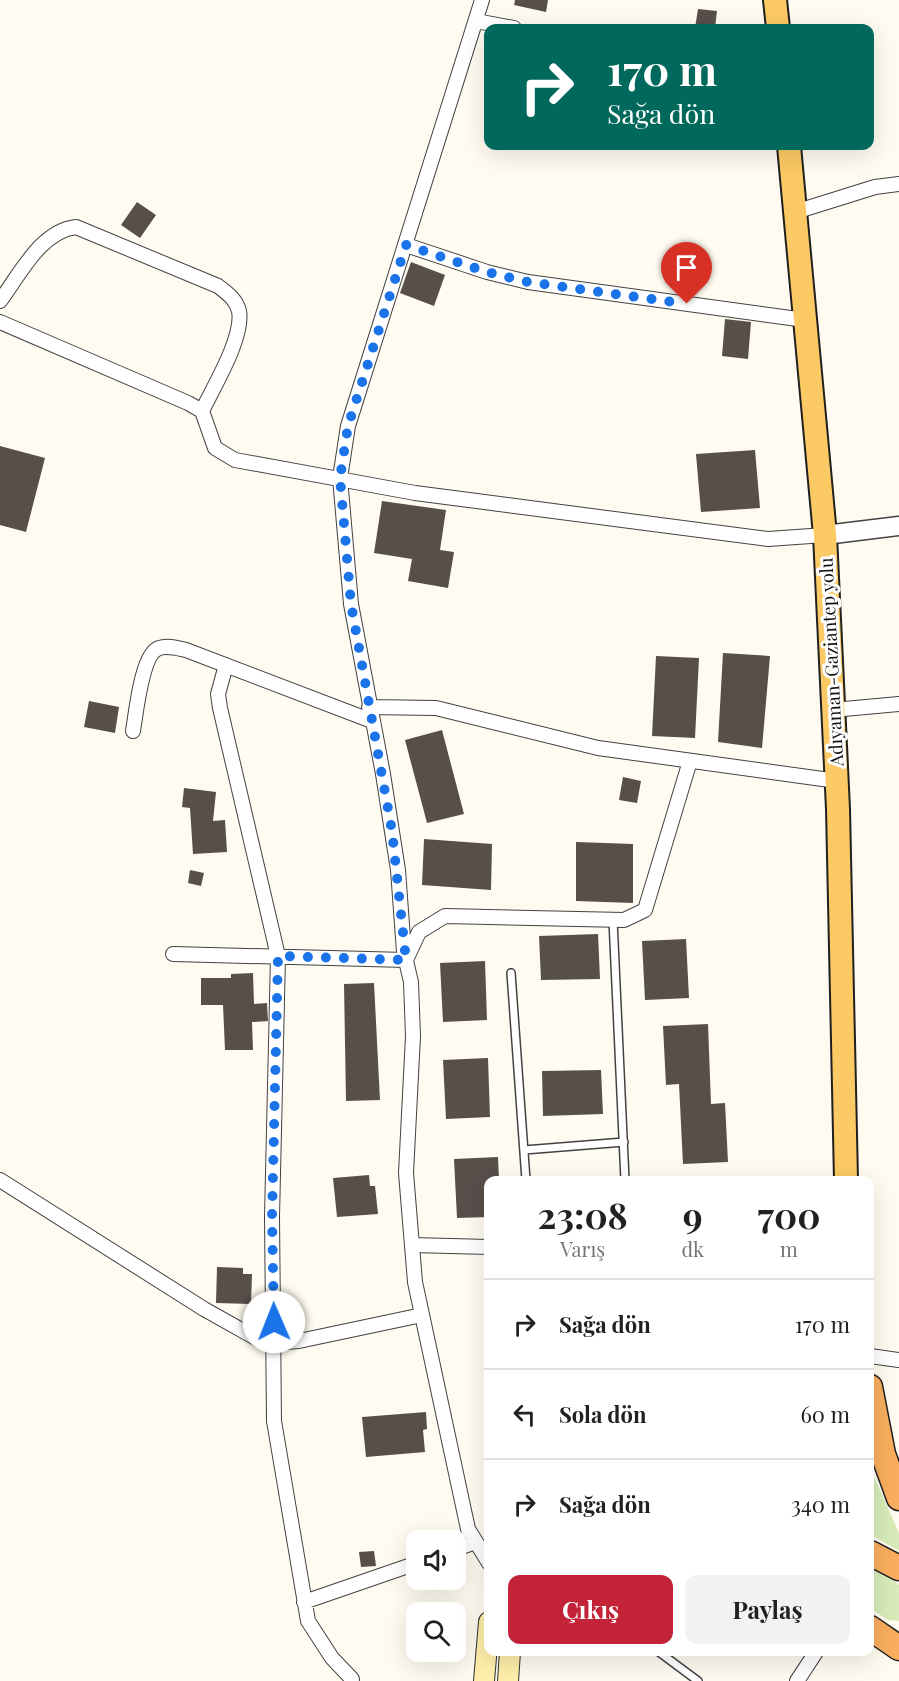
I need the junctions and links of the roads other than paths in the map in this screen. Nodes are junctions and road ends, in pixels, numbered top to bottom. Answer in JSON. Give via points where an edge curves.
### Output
{"nodes":[{"id":1,"x":482,"y":0,"type":"edge"},
{"id":2,"x":775,"y":0,"type":"edge"},
{"id":3,"x":476,"y":21,"type":"junction"},
{"id":4,"x":492,"y":24,"type":"edge"},
{"id":5,"x":778,"y":24,"type":"edge"},
{"id":6,"x":789,"y":150,"type":"edge"},
{"id":7,"x":899,"y":184,"type":"edge"},
{"id":8,"x":795,"y":212,"type":"junction"},
{"id":9,"x":406,"y":245,"type":"junction"},
{"id":10,"x":0,"y":301,"type":"edge"},
{"id":11,"x":805,"y":320,"type":"junction"},
{"id":12,"x":0,"y":322,"type":"edge"},
{"id":13,"x":202,"y":411,"type":"junction"},
{"id":14,"x":340,"y":478,"type":"junction"},
{"id":15,"x":899,"y":526,"type":"edge"},
{"id":16,"x":825,"y":535,"type":"junction"},
{"id":17,"x":226,"y":665,"type":"junction"},
{"id":18,"x":899,"y":704,"type":"edge"},
{"id":19,"x":369,"y":707,"type":"junction"},
{"id":20,"x":833,"y":710,"type":"junction"},
{"id":21,"x":372,"y":722,"type":"junction"},
{"id":22,"x":133,"y":731,"type":"dead end"},
{"id":23,"x":690,"y":761,"type":"junction"},
{"id":24,"x":837,"y":781,"type":"junction"},
{"id":25,"x":613,"y":920,"type":"junction"},
{"id":26,"x":173,"y":954,"type":"dead end"},
{"id":27,"x":278,"y":956,"type":"junction"},
{"id":28,"x":406,"y":960,"type":"junction"},
{"id":29,"x":511,"y":973,"type":"dead end"},
{"id":30,"x":624,"y":1142,"type":"junction"},
{"id":31,"x":524,"y":1150,"type":"junction"},
{"id":32,"x":526,"y":1176,"type":"edge"},
{"id":33,"x":625,"y":1176,"type":"edge"},
{"id":34,"x":846,"y":1176,"type":"edge"},
{"id":35,"x":0,"y":1179,"type":"edge"},
{"id":36,"x":412,"y":1245,"type":"junction"},
{"id":37,"x":484,"y":1247,"type":"edge"},
{"id":38,"x":422,"y":1315,"type":"junction"},
{"id":39,"x":274,"y":1343,"type":"junction"},
{"id":40,"x":874,"y":1357,"type":"edge"},
{"id":41,"x":899,"y":1360,"type":"edge"},
{"id":42,"x":874,"y":1407,"type":"edge"},
{"id":43,"x":899,"y":1498,"type":"edge"},
{"id":44,"x":476,"y":1542,"type":"junction"},
{"id":45,"x":466,"y":1546,"type":"edge"},
{"id":46,"x":484,"y":1555,"type":"edge"},
{"id":47,"x":874,"y":1555,"type":"edge"},
{"id":48,"x":406,"y":1567,"type":"edge"},
{"id":49,"x":899,"y":1568,"type":"edge"},
{"id":50,"x":304,"y":1602,"type":"junction"},
{"id":51,"x":874,"y":1631,"type":"edge"},
{"id":52,"x":899,"y":1648,"type":"edge"},
{"id":53,"x":486,"y":1656,"type":"edge"},
{"id":54,"x":510,"y":1656,"type":"edge"},
{"id":55,"x":664,"y":1656,"type":"edge"},
{"id":56,"x":813,"y":1656,"type":"edge"},
{"id":57,"x":352,"y":1679,"type":"dead end"},
{"id":58,"x":484,"y":1681,"type":"edge"},
{"id":59,"x":508,"y":1681,"type":"edge"},
{"id":60,"x":698,"y":1681,"type":"edge"},
{"id":61,"x":797,"y":1681,"type":"edge"}],
"edges":[{"from":1,"to":3,"type":"street"},
{"from":2,"to":5,"type":"main road"},
{"from":3,"to":4,"type":"street"},
{"from":3,"to":9,"type":"street"},
{"from":6,"to":8,"type":"main road","name":"Adıyaman-Gaziantep yolu"},
{"from":7,"to":8,"type":"street","via":[[875,187]]},
{"from":8,"to":11,"type":"main road","name":"Adıyaman-Gaziantep yolu"},
{"from":9,"to":11,"type":"street","via":[[528,282]]},
{"from":9,"to":14,"type":"street","via":[[348,426]]},
{"from":10,"to":13,"type":"street","via":[[39,248],[61,229],[76,227],[218,286],[236,303],[239,328]]},
{"from":11,"to":16,"type":"main road","name":"Adıyaman-Gaziantep yolu"},
{"from":12,"to":13,"type":"street"},
{"from":13,"to":14,"type":"street","via":[[215,448],[234,460]]},
{"from":14,"to":16,"type":"street","via":[[415,493],[768,539]]},
{"from":14,"to":19,"type":"street","via":[[351,604]]},
{"from":15,"to":16,"type":"street"},
{"from":16,"to":20,"type":"main road","name":"Adıyaman-Gaziantep yolu"},
{"from":17,"to":21,"type":"street"},
{"from":17,"to":22,"type":"street","via":[[171,646],[156,648],[147,657]]},
{"from":17,"to":27,"type":"street","via":[[218,694],[220,708]]},
{"from":18,"to":20,"type":"street"},
{"from":19,"to":21,"type":"street"},
{"from":19,"to":23,"type":"street","via":[[436,708],[598,748]]},
{"from":20,"to":24,"type":"main road","name":"Adıyaman-Gaziantep yolu"},
{"from":21,"to":28,"type":"street","via":[[398,870]]},
{"from":23,"to":24,"type":"street"},
{"from":23,"to":25,"type":"street","via":[[645,910],[624,920]]},
{"from":24,"to":34,"type":"main road","name":"Adıyaman-Gaziantep yolu"},
{"from":25,"to":28,"type":"street","via":[[445,916],[419,932]]},
{"from":25,"to":30,"type":"lane"},
{"from":26,"to":27,"type":"street"},
{"from":27,"to":28,"type":"street"},
{"from":27,"to":39,"type":"street","via":[[272,1217]]},
{"from":28,"to":36,"type":"street","via":[[413,1036],[406,1173]]},
{"from":29,"to":31,"type":"lane"},
{"from":30,"to":31,"type":"lane"},
{"from":30,"to":33,"type":"lane"},
{"from":31,"to":32,"type":"lane"},
{"from":35,"to":39,"type":"street","via":[[245,1334]]},
{"from":36,"to":37,"type":"street"},
{"from":36,"to":38,"type":"street"},
{"from":38,"to":39,"type":"street"},
{"from":38,"to":44,"type":"street","via":[[468,1528]]},
{"from":39,"to":50,"type":"street","via":[[274,1421]]},
{"from":40,"to":41,"type":"street"},
{"from":42,"to":43,"type":"highway"},
{"from":44,"to":45,"type":"street"},
{"from":44,"to":46,"type":"street"},
{"from":47,"to":49,"type":"highway"},
{"from":48,"to":50,"type":"street"},
{"from":50,"to":57,"type":"street","via":[[315,1636]]},
{"from":51,"to":52,"type":"highway"},
{"from":53,"to":58,"type":"main road"},
{"from":54,"to":59,"type":"main road"},
{"from":55,"to":60,"type":"lane"},
{"from":56,"to":61,"type":"street"}]}
